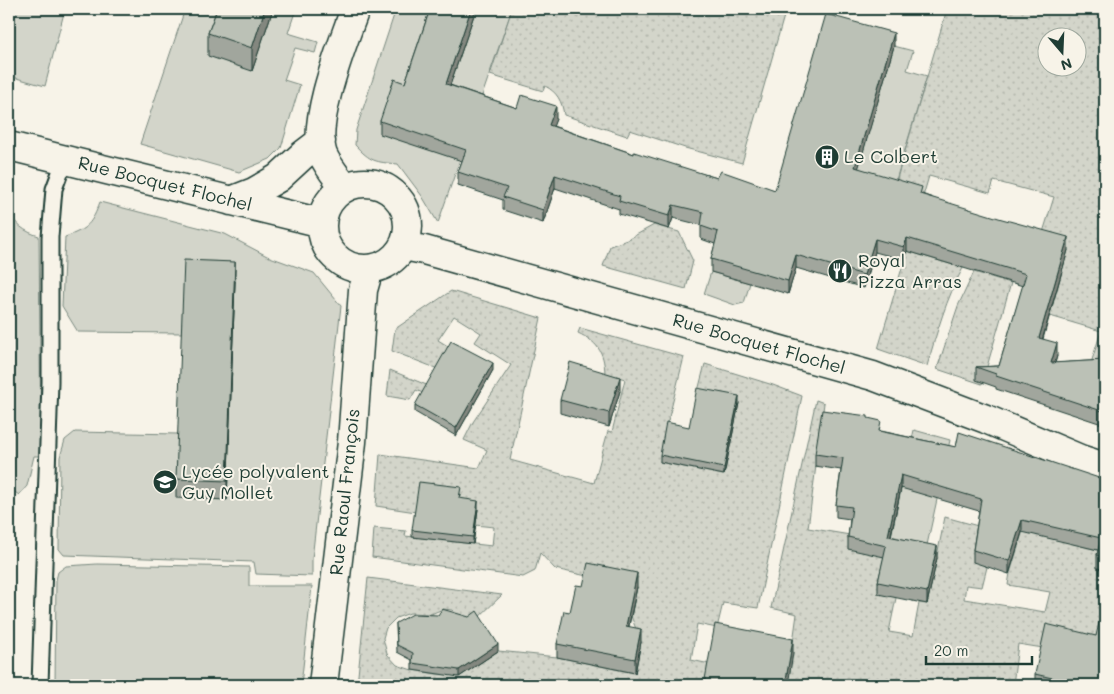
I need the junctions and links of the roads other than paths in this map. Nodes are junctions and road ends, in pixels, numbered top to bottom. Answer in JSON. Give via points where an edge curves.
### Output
{"nodes":[{"id":1,"x":355,"y":9,"type":"edge"},
{"id":2,"x":321,"y":141,"type":"junction"},
{"id":3,"x":9,"y":146,"type":"edge"},
{"id":4,"x":65,"y":160,"type":"junction"},
{"id":5,"x":345,"y":188,"type":"junction"},
{"id":6,"x":231,"y":201,"type":"junction"},
{"id":7,"x":322,"y":223,"type":"junction"},
{"id":8,"x":404,"y":246,"type":"junction"},
{"id":9,"x":369,"y":269,"type":"junction"},
{"id":10,"x":1105,"y":468,"type":"edge"},
{"id":11,"x":40,"y":685,"type":"edge"},
{"id":12,"x":323,"y":685,"type":"edge"}],
"edges":[{"from":1,"to":2,"type":"street","via":[[323,109]]},
{"from":2,"to":5,"type":"street","via":[[324,156]]},
{"from":2,"to":6,"type":"street","via":[[278,178]]},
{"from":3,"to":4,"type":"street","name":"Rue Bocquet Flochel"},
{"from":4,"to":6,"type":"street","name":"Rue Bocquet Flochel"},
{"from":4,"to":11,"type":"lane","via":[[54,189],[50,238],[50,382]]},
{"from":5,"to":7,"type":"street","via":[[333,197]]},
{"from":5,"to":8,"type":"street","via":[[375,184],[390,190],[401,201],[408,216]]},
{"from":6,"to":7,"type":"street","name":"Rue Bocquet Flochel"},
{"from":7,"to":9,"type":"street","via":[[323,238],[340,262],[354,268]]},
{"from":8,"to":9,"type":"street","via":[[389,262]]},
{"from":8,"to":10,"type":"street","name":"Rue Bocquet Flochel","via":[[873,376],[986,418]]},
{"from":9,"to":12,"type":"street","name":"Rue Raoul François","via":[[364,290],[352,442]]}]}
